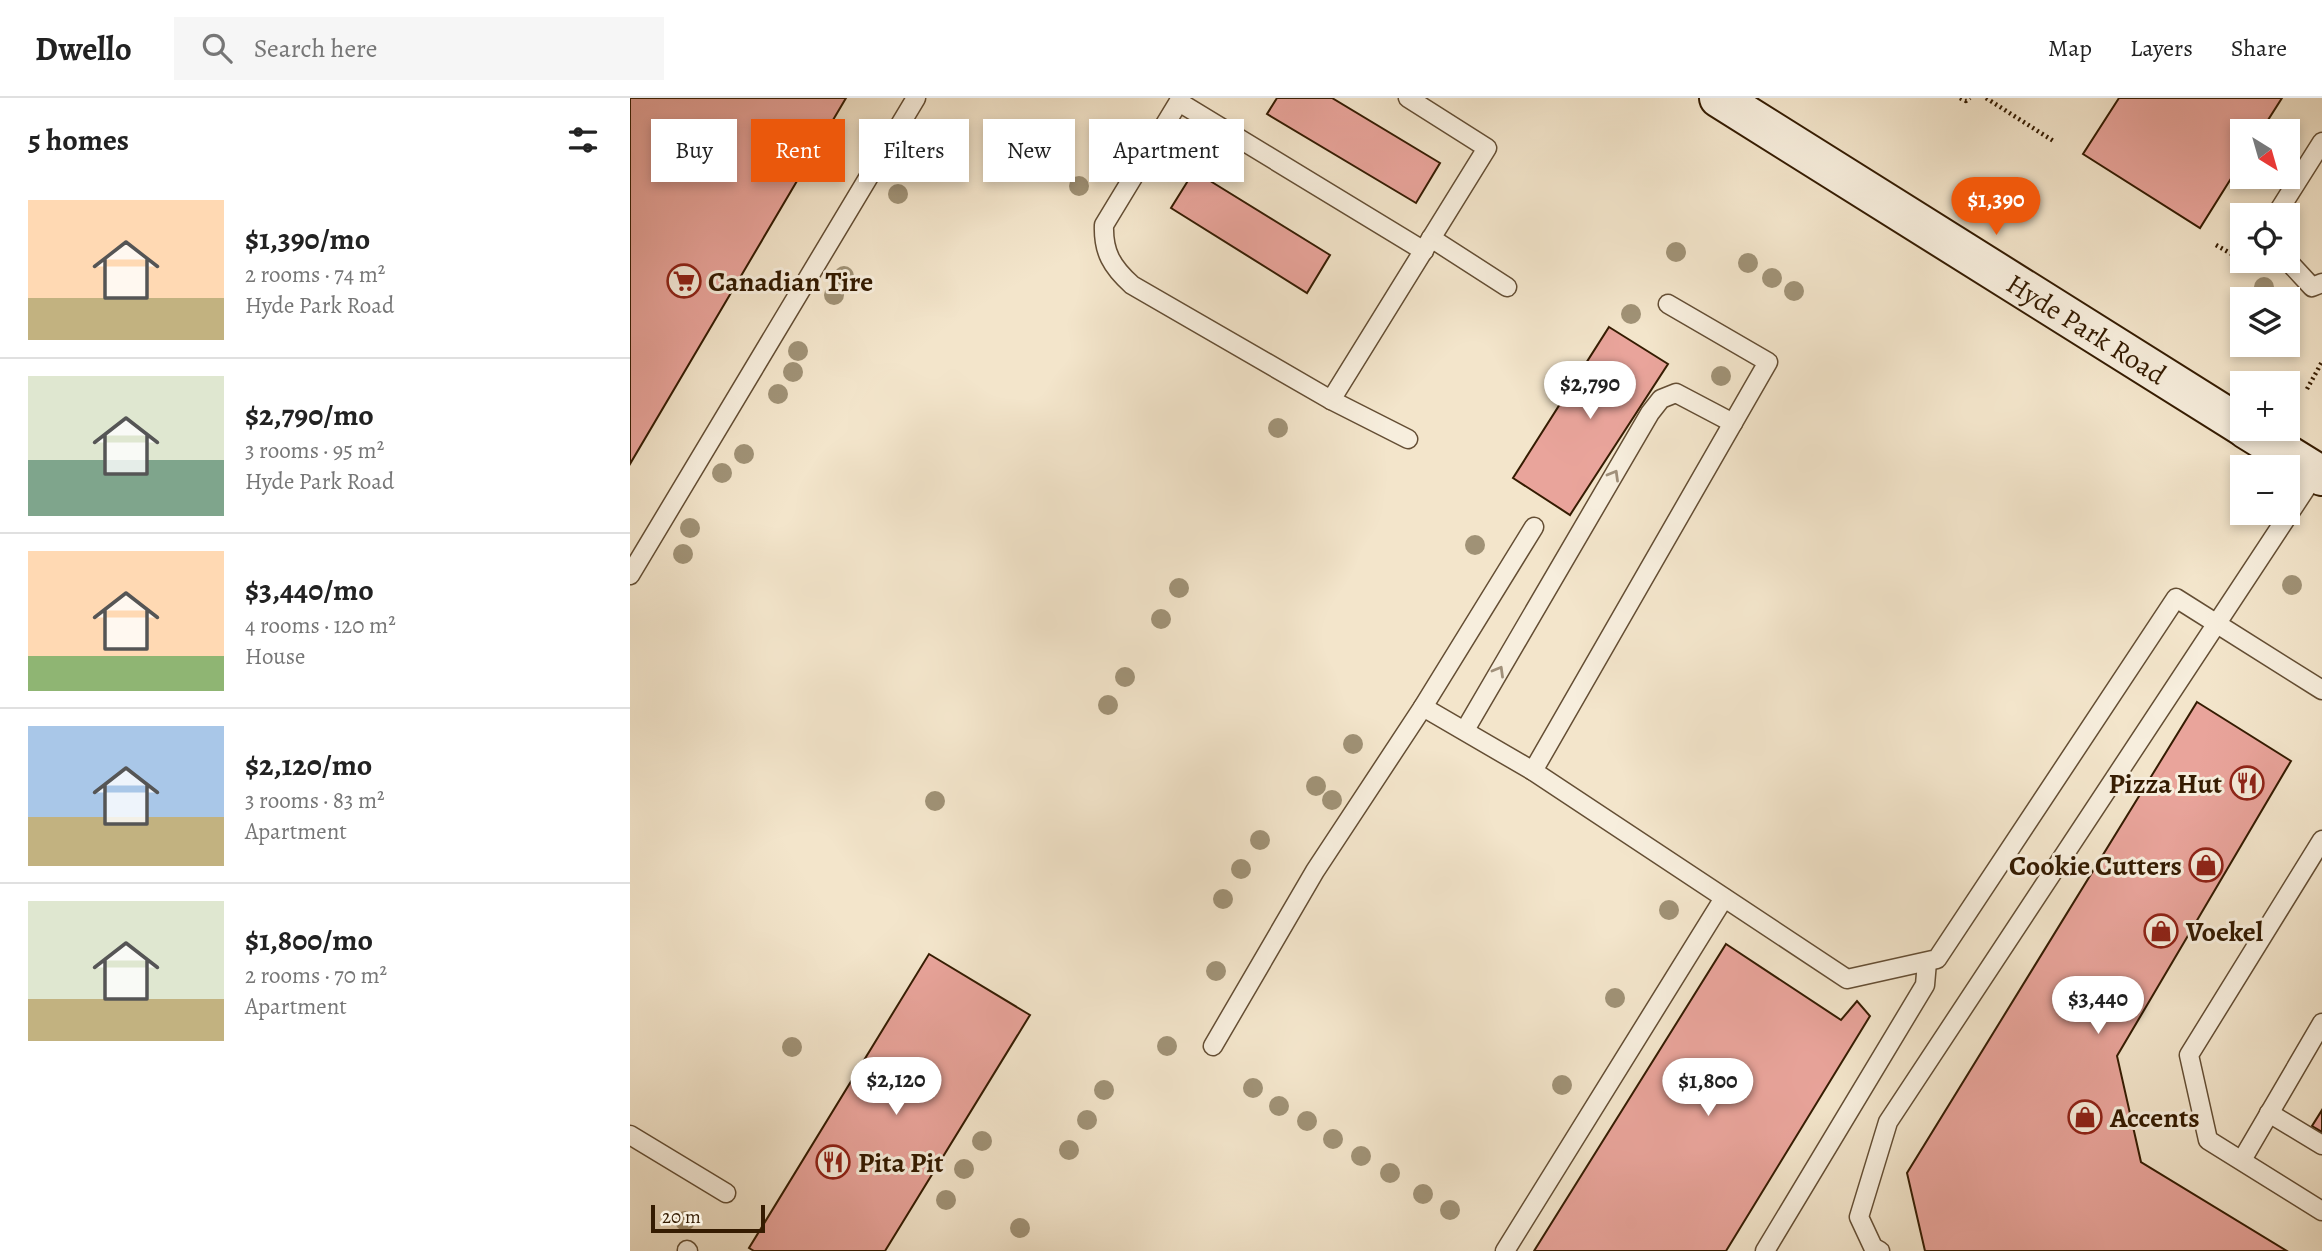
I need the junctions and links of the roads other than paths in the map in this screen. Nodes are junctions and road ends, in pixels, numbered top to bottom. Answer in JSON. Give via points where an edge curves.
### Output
{"nodes":[{"id":1,"x":916,"y":98,"type":"edge"},
{"id":2,"x":1408,"y":98,"type":"edge"},
{"id":3,"x":1719,"y":98,"type":"edge"},
{"id":4,"x":1180,"y":100,"type":"edge"},
{"id":5,"x":2322,"y":142,"type":"edge"},
{"id":6,"x":2284,"y":203,"type":"edge"},
{"id":7,"x":1427,"y":244,"type":"junction"},
{"id":8,"x":2299,"y":273,"type":"edge"},
{"id":9,"x":2322,"y":283,"type":"edge"},
{"id":10,"x":1507,"y":287,"type":"dead end"},
{"id":11,"x":1668,"y":303,"type":"dead end"},
{"id":12,"x":1331,"y":400,"type":"junction"},
{"id":13,"x":2230,"y":419,"type":"edge"},
{"id":14,"x":1732,"y":423,"type":"junction"},
{"id":15,"x":1408,"y":439,"type":"dead end"},
{"id":16,"x":2265,"y":441,"type":"edge"},
{"id":17,"x":2319,"y":475,"type":"edge"},
{"id":18,"x":1534,"y":527,"type":"dead end"},
{"id":19,"x":630,"y":575,"type":"edge"},
{"id":20,"x":2216,"y":625,"type":"junction"},
{"id":21,"x":2322,"y":690,"type":"edge"},
{"id":22,"x":1423,"y":707,"type":"junction"},
{"id":23,"x":1465,"y":730,"type":"junction"},
{"id":24,"x":1532,"y":771,"type":"junction"},
{"id":25,"x":2322,"y":840,"type":"edge"},
{"id":26,"x":1724,"y":898,"type":"junction"},
{"id":27,"x":1927,"y":962,"type":"junction"},
{"id":28,"x":2322,"y":1023,"type":"edge"},
{"id":29,"x":1213,"y":1046,"type":"dead end"},
{"id":30,"x":2269,"y":1113,"type":"junction"},
{"id":31,"x":630,"y":1135,"type":"edge"},
{"id":32,"x":2322,"y":1145,"type":"edge"},
{"id":33,"x":2242,"y":1160,"type":"junction"},
{"id":34,"x":726,"y":1193,"type":"dead end"},
{"id":35,"x":2322,"y":1211,"type":"edge"},
{"id":36,"x":1505,"y":1251,"type":"edge"},
{"id":37,"x":1765,"y":1251,"type":"edge"},
{"id":38,"x":1880,"y":1251,"type":"edge"}],
"edges":[{"from":1,"to":19,"type":"lane"},
{"from":2,"to":7,"type":"lane","via":[[1488,148]]},
{"from":3,"to":13,"type":"main road","name":"Hyde Park Road"},
{"from":4,"to":7,"type":"lane"},
{"from":4,"to":12,"type":"lane","via":[[1104,225],[1103,243],[1114,269],[1132,285]]},
{"from":5,"to":6,"type":"lane"},
{"from":7,"to":10,"type":"lane"},
{"from":7,"to":12,"type":"lane"},
{"from":8,"to":9,"type":"lane","via":[[2312,287]]},
{"from":11,"to":14,"type":"lane","via":[[1768,362]]},
{"from":12,"to":15,"type":"lane"},
{"from":23,"to":14,"type":"lane","one_way":true,"via":[[1661,399],[1676,393]]},
{"from":14,"to":24,"type":"lane"},
{"from":16,"to":17,"type":"main road","name":"Hyde Park Road"},
{"from":17,"to":20,"type":"lane"},
{"from":18,"to":22,"type":"lane"},
{"from":20,"to":21,"type":"lane"},
{"from":20,"to":27,"type":"lane","via":[[2176,598],[1937,959]]},
{"from":20,"to":38,"type":"lane","via":[[1888,1122],[1859,1217],[1873,1247]]},
{"from":22,"to":23,"type":"lane"},
{"from":22,"to":29,"type":"lane","via":[[1308,882]]},
{"from":23,"to":24,"type":"lane"},
{"from":24,"to":26,"type":"lane"},
{"from":25,"to":33,"type":"lane","via":[[2189,1055],[2208,1140]]},
{"from":26,"to":27,"type":"lane","via":[[1847,979]]},
{"from":26,"to":36,"type":"lane"},
{"from":27,"to":37,"type":"lane","via":[[1925,985]]},
{"from":28,"to":30,"type":"lane"},
{"from":30,"to":32,"type":"lane"},
{"from":30,"to":33,"type":"lane"},
{"from":31,"to":34,"type":"lane"},
{"from":33,"to":35,"type":"lane"}]}
